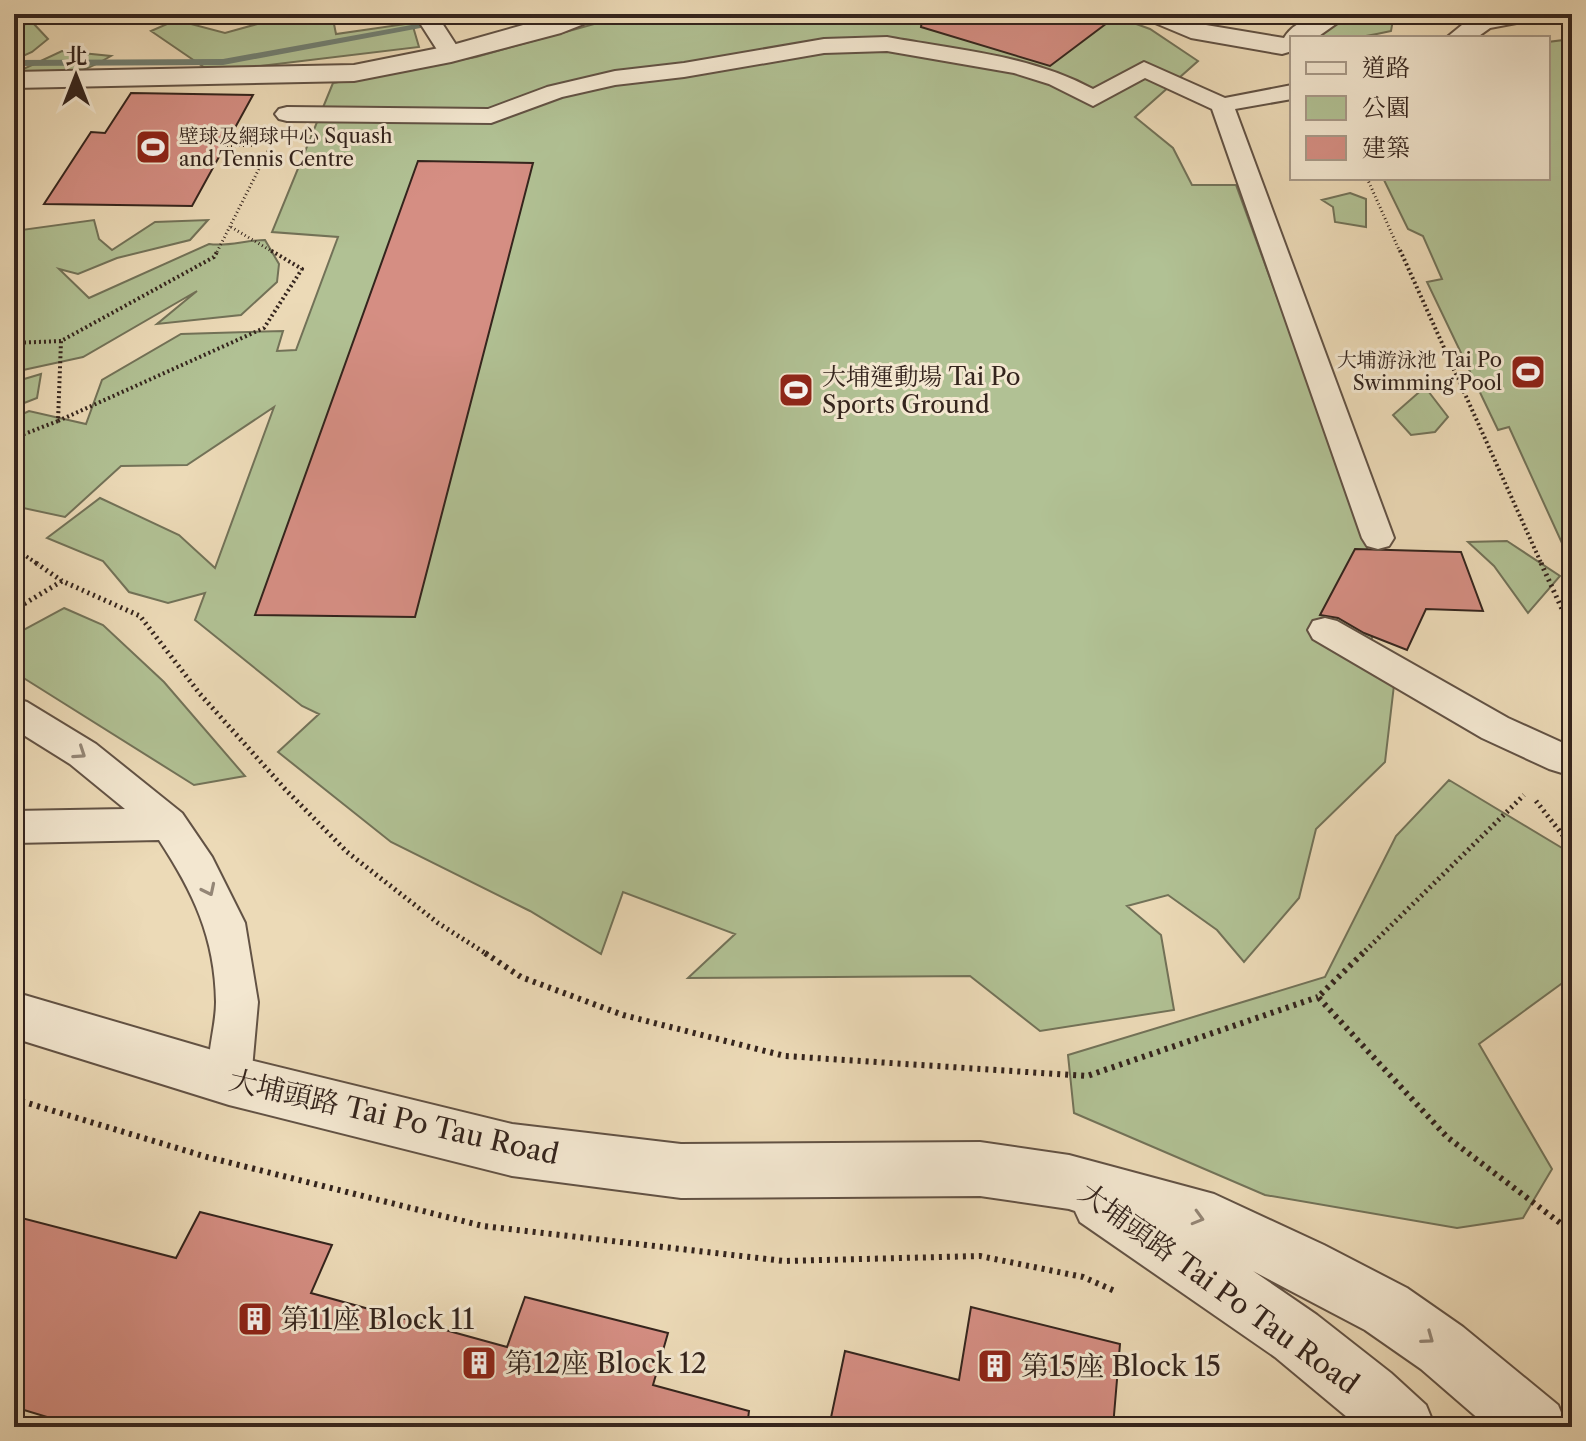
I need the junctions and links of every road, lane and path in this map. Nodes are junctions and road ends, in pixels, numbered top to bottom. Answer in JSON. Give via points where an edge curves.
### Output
{"nodes":[{"id":1,"x":20,"y":14,"type":"edge"},
{"id":2,"x":585,"y":14,"type":"edge"},
{"id":3,"x":1157,"y":14,"type":"edge"},
{"id":4,"x":1337,"y":14,"type":"edge"},
{"id":5,"x":1523,"y":14,"type":"edge"},
{"id":6,"x":433,"y":21,"type":"edge"},
{"id":7,"x":14,"y":29,"type":"edge"},
{"id":8,"x":1304,"y":36,"type":"edge"},
{"id":9,"x":1462,"y":36,"type":"edge"},
{"id":10,"x":1290,"y":45,"type":"edge"},
{"id":11,"x":451,"y":54,"type":"junction"},
{"id":12,"x":14,"y":80,"type":"edge"},
{"id":13,"x":1290,"y":92,"type":"edge"},
{"id":14,"x":1222,"y":105,"type":"junction"},
{"id":15,"x":287,"y":114,"type":"joint"},
{"id":16,"x":223,"y":146,"type":"dead end"},
{"id":17,"x":242,"y":146,"type":"dead end"},
{"id":18,"x":1368,"y":180,"type":"edge"},
{"id":19,"x":231,"y":227,"type":"junction"},
{"id":20,"x":61,"y":341,"type":"junction"},
{"id":21,"x":14,"y":343,"type":"edge"},
{"id":22,"x":58,"y":421,"type":"junction"},
{"id":23,"x":14,"y":438,"type":"edge"},
{"id":24,"x":1378,"y":538,"type":"dead end"},
{"id":25,"x":14,"y":548,"type":"edge"},
{"id":26,"x":62,"y":581,"type":"junction"},
{"id":27,"x":14,"y":610,"type":"edge"},
{"id":28,"x":1325,"y":630,"type":"dead end"},
{"id":29,"x":1572,"y":631,"type":"edge"},
{"id":30,"x":14,"y":712,"type":"edge"},
{"id":31,"x":30,"y":730,"type":"edge"},
{"id":32,"x":1562,"y":759,"type":"dead end"},
{"id":33,"x":169,"y":824,"type":"junction"},
{"id":34,"x":14,"y":827,"type":"edge"},
{"id":35,"x":1572,"y":847,"type":"edge"},
{"id":36,"x":1318,"y":997,"type":"junction"},
{"id":37,"x":14,"y":1015,"type":"edge"},
{"id":38,"x":229,"y":1080,"type":"junction"},
{"id":39,"x":14,"y":1099,"type":"edge"},
{"id":40,"x":1069,"y":1182,"type":"junction"},
{"id":41,"x":1572,"y":1232,"type":"edge"},
{"id":42,"x":1123,"y":1295,"type":"dead end"},
{"id":43,"x":1404,"y":1427,"type":"edge"},
{"id":44,"x":1536,"y":1427,"type":"edge"}],
"edges":[{"from":1,"to":7,"type":"path"},
{"from":2,"to":11,"type":"street"},
{"from":3,"to":10,"type":"street","via":[[1200,32]]},
{"from":4,"to":8,"type":"street"},
{"from":5,"to":9,"type":"street","via":[[1482,22]]},
{"from":6,"to":11,"type":"lane"},
{"from":11,"to":12,"type":"street","via":[[354,73]]},
{"from":13,"to":14,"type":"lane"},
{"from":14,"to":15,"type":"lane","via":[[1144,69],[1093,99],[1057,79],[1018,67],[887,44],[824,46],[615,78],[555,92],[491,116]]},
{"from":14,"to":24,"type":"lane"},
{"from":15,"to":19,"type":"path"},
{"from":16,"to":17,"type":"path"},
{"from":18,"to":29,"type":"path"},
{"from":19,"to":20,"type":"path","via":[[214,257]]},
{"from":19,"to":22,"type":"path","via":[[302,269],[264,328]]},
{"from":20,"to":21,"type":"path"},
{"from":20,"to":22,"type":"path"},
{"from":22,"to":23,"type":"path"},
{"from":25,"to":26,"type":"path"},
{"from":26,"to":27,"type":"path"},
{"from":26,"to":36,"type":"path","via":[[140,616],[200,694],[285,789],[347,852],[438,923],[521,977],[623,1015],[785,1056],[1087,1076]]},
{"from":28,"to":32,"type":"lane","via":[[1495,728]]},
{"from":30,"to":31,"type":"lane"},
{"from":31,"to":33,"type":"lane","one_way":true,"via":[[83,754]]},
{"from":33,"to":34,"type":"lane"},
{"from":33,"to":38,"type":"lane","one_way":true,"via":[[225,923],[237,1002]]},
{"from":35,"to":36,"type":"path","via":[[1528,791]]},
{"from":36,"to":41,"type":"path","via":[[1447,1137]]},
{"from":37,"to":38,"type":"street","name":"大埔頭路 Tai Po Tau Road"},
{"from":38,"to":40,"type":"street","name":"大埔頭路 Tai Po Tau Road","via":[[512,1150],[681,1171],[980,1169]]},
{"from":39,"to":42,"type":"path","via":[[207,1157],[483,1226],[784,1261],[980,1256],[1083,1277]]},
{"from":40,"to":43,"type":"street","name":"大埔頭路 Tai Po Tau Road","via":[[1288,1332]]},
{"from":40,"to":44,"type":"street","name":"大埔頭路 Tai Po Tau Road","one_way":true,"via":[[1214,1222],[1304,1265],[1386,1309],[1442,1348]]}]}
